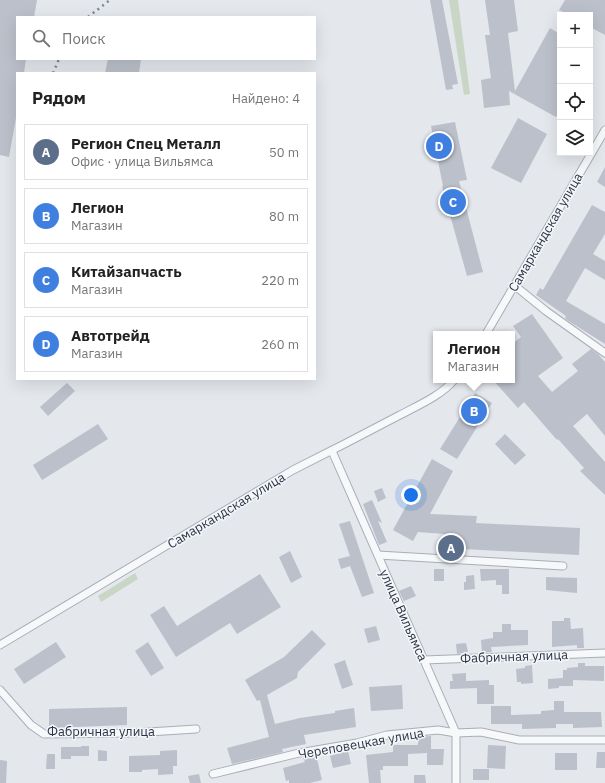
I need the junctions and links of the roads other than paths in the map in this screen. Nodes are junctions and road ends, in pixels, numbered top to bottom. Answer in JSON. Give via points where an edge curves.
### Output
{"nodes":[{"id":1,"x":605,"y":130,"type":"edge"},
{"id":2,"x":514,"y":285,"type":"junction"},
{"id":3,"x":488,"y":331,"type":"edge"},
{"id":4,"x":605,"y":353,"type":"edge"},
{"id":5,"x":451,"y":383,"type":"edge"},
{"id":6,"x":332,"y":451,"type":"junction"},
{"id":7,"x":378,"y":555,"type":"junction"},
{"id":8,"x":563,"y":566,"type":"dead end"},
{"id":9,"x":0,"y":645,"type":"edge"},
{"id":10,"x":605,"y":653,"type":"edge"},
{"id":11,"x":424,"y":660,"type":"junction"},
{"id":12,"x":0,"y":690,"type":"edge"},
{"id":13,"x":196,"y":729,"type":"dead end"},
{"id":14,"x":456,"y":733,"type":"junction"},
{"id":15,"x":605,"y":740,"type":"edge"},
{"id":16,"x":213,"y":774,"type":"dead end"},
{"id":17,"x":456,"y":783,"type":"edge"}],
"edges":[{"from":1,"to":2,"type":"street","name":"Самаркандская улица"},
{"from":2,"to":3,"type":"street","name":"Самаркандская улица"},
{"from":2,"to":4,"type":"street"},
{"from":5,"to":6,"type":"street","name":"Самаркандская улица","via":[[426,400]]},
{"from":6,"to":7,"type":"street","name":"улица Вильямса"},
{"from":6,"to":9,"type":"street","name":"Самаркандская улица","via":[[293,470]]},
{"from":7,"to":8,"type":"street"},
{"from":7,"to":11,"type":"street","name":"улица Вильямса"},
{"from":10,"to":11,"type":"street","name":"Фабричная улица"},
{"from":11,"to":14,"type":"street","name":"улица Вильямса"},
{"from":12,"to":13,"type":"street","name":"Фабричная улица","via":[[30,725],[44,734]]},
{"from":14,"to":15,"type":"street","name":"Череповецкая улица","via":[[481,732],[519,740]]},
{"from":14,"to":16,"type":"street","name":"Череповецкая улица","via":[[438,730],[387,735]]},
{"from":14,"to":17,"type":"street","name":"улица Вильямса"}]}
